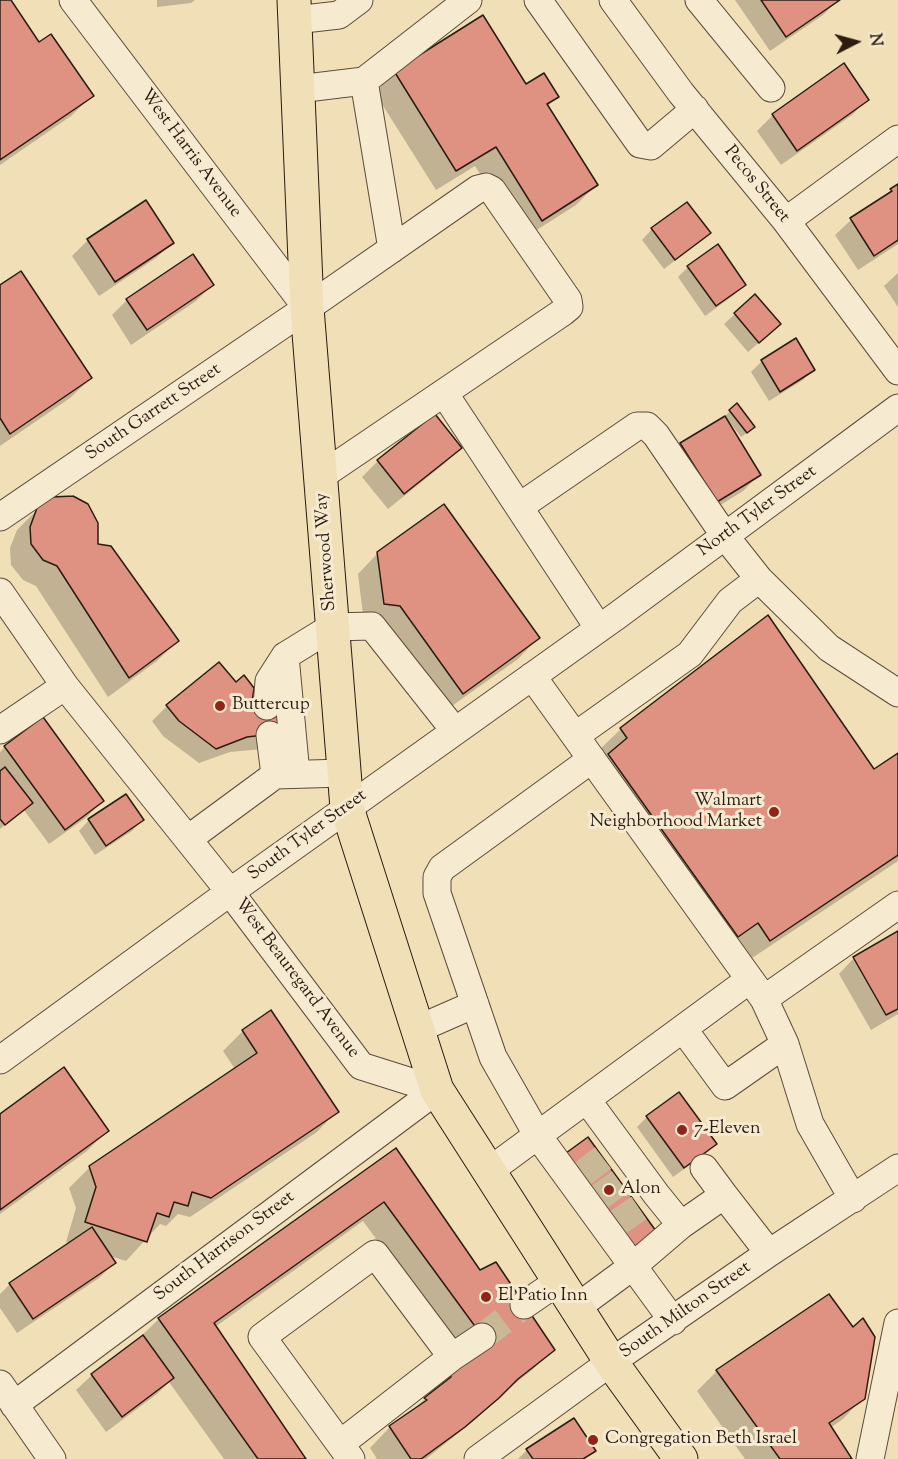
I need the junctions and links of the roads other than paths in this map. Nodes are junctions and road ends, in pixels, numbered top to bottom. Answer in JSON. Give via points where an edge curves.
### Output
{"nodes":[{"id":1,"x":73,"y":0,"type":"edge"},
{"id":2,"x":359,"y":0,"type":"edge"},
{"id":3,"x":468,"y":0,"type":"edge"},
{"id":4,"x":538,"y":0,"type":"edge"},
{"id":5,"x":613,"y":0,"type":"edge"},
{"id":6,"x":699,"y":0,"type":"edge"},
{"id":7,"x":295,"y":10,"type":"edge"},
{"id":8,"x":364,"y":81,"type":"junction"},
{"id":9,"x":771,"y":88,"type":"dead end"},
{"id":10,"x":298,"y":89,"type":"junction"},
{"id":11,"x":695,"y":109,"type":"junction"},
{"id":12,"x":898,"y":139,"type":"edge"},
{"id":13,"x":786,"y":221,"type":"junction"},
{"id":14,"x":392,"y":249,"type":"junction"},
{"id":15,"x":308,"y":308,"type":"junction"},
{"id":16,"x":898,"y":371,"type":"edge"},
{"id":17,"x":444,"y":393,"type":"junction"},
{"id":18,"x":898,"y":408,"type":"edge"},
{"id":19,"x":321,"y":476,"type":"junction"},
{"id":20,"x":519,"y":507,"type":"junction"},
{"id":21,"x":0,"y":517,"type":"edge"},
{"id":22,"x":725,"y":536,"type":"junction"},
{"id":23,"x":759,"y":579,"type":"junction"},
{"id":24,"x":0,"y":592,"type":"edge"},
{"id":25,"x":608,"y":621,"type":"junction"},
{"id":26,"x":332,"y":627,"type":"junction"},
{"id":27,"x":285,"y":656,"type":"junction"},
{"id":28,"x":532,"y":676,"type":"junction"},
{"id":29,"x":65,"y":686,"type":"junction"},
{"id":30,"x":898,"y":693,"type":"edge"},
{"id":31,"x":267,"y":706,"type":"dead end"},
{"id":32,"x":0,"y":730,"type":"edge"},
{"id":33,"x":455,"y":731,"type":"junction"},
{"id":34,"x":270,"y":735,"type":"dead end"},
{"id":35,"x":575,"y":736,"type":"junction"},
{"id":36,"x":592,"y":759,"type":"junction"},
{"id":37,"x":344,"y":773,"type":"junction"},
{"id":38,"x":286,"y":775,"type":"junction"},
{"id":39,"x":347,"y":808,"type":"junction"},
{"id":40,"x":188,"y":839,"type":"junction"},
{"id":41,"x":230,"y":892,"type":"junction"},
{"id":42,"x":898,"y":904,"type":"edge"},
{"id":43,"x":757,"y":990,"type":"junction"},
{"id":44,"x":475,"y":1004,"type":"junction"},
{"id":45,"x":418,"y":1029,"type":"junction"},
{"id":46,"x":684,"y":1030,"type":"junction"},
{"id":47,"x":785,"y":1044,"type":"junction"},
{"id":48,"x":0,"y":1060,"type":"edge"},
{"id":49,"x":437,"y":1090,"type":"junction"},
{"id":50,"x":587,"y":1100,"type":"junction"},
{"id":51,"x":538,"y":1136,"type":"junction"},
{"id":52,"x":704,"y":1168,"type":"dead end"},
{"id":53,"x":898,"y":1168,"type":"edge"},
{"id":54,"x":489,"y":1171,"type":"junction"},
{"id":55,"x":724,"y":1196,"type":"junction"},
{"id":56,"x":853,"y":1199,"type":"junction"},
{"id":57,"x":681,"y":1225,"type":"junction"},
{"id":58,"x":769,"y":1253,"type":"junction"},
{"id":59,"x":633,"y":1266,"type":"junction"},
{"id":60,"x":559,"y":1281,"type":"junction"},
{"id":61,"x":524,"y":1305,"type":"tunnel mouth"},
{"id":62,"x":576,"y":1308,"type":"junction"},
{"id":63,"x":673,"y":1321,"type":"junction"},
{"id":64,"x":898,"y":1323,"type":"edge"},
{"id":65,"x":482,"y":1336,"type":"tunnel mouth"},
{"id":66,"x":452,"y":1358,"type":"junction"},
{"id":67,"x":611,"y":1362,"type":"junction"},
{"id":68,"x":7,"y":1394,"type":"edge"},
{"id":69,"x":346,"y":1451,"type":"edge"},
{"id":70,"x":52,"y":1459,"type":"edge"},
{"id":71,"x":478,"y":1459,"type":"edge"},
{"id":72,"x":681,"y":1459,"type":"edge"},
{"id":73,"x":870,"y":1459,"type":"edge"}],
"edges":[{"from":1,"to":15,"type":"street","name":"West Harris Avenue"},
{"from":2,"to":7,"type":"street","via":[[339,15]]},
{"from":3,"to":8,"type":"street"},
{"from":4,"to":11,"type":"street","via":[[640,144],[651,146]]},
{"from":5,"to":11,"type":"street","name":"Pecos Street"},
{"from":6,"to":9,"type":"street"},
{"from":7,"to":10,"type":"main road","name":"Sherwood Way"},
{"from":8,"to":10,"type":"street"},
{"from":8,"to":14,"type":"street"},
{"from":10,"to":15,"type":"main road","name":"Sherwood Way"},
{"from":11,"to":13,"type":"street","name":"Pecos Street"},
{"from":12,"to":13,"type":"street"},
{"from":13,"to":16,"type":"street","name":"Pecos Street"},
{"from":14,"to":15,"type":"street","name":"South Garrett Street"},
{"from":14,"to":17,"type":"street","name":"South Garrett Street","via":[[486,187],[492,190],[568,300],[563,312]]},
{"from":15,"to":19,"type":"main road","name":"Sherwood Way"},
{"from":15,"to":21,"type":"street","name":"South Garrett Street"},
{"from":17,"to":19,"type":"street"},
{"from":17,"to":20,"type":"street"},
{"from":18,"to":22,"type":"street","name":"North Tyler Street"},
{"from":19,"to":26,"type":"main road","name":"Sherwood Way"},
{"from":20,"to":22,"type":"street","via":[[637,426],[647,426]]},
{"from":20,"to":25,"type":"street"},
{"from":22,"to":23,"type":"street"},
{"from":22,"to":25,"type":"street","name":"North Tyler Street"},
{"from":23,"to":30,"type":"street","via":[[829,648]]},
{"from":23,"to":35,"type":"street","via":[[730,602],[690,654]]},
{"from":24,"to":29,"type":"street","name":"West Beauregard Avenue"},
{"from":25,"to":28,"type":"street","name":"South Tyler Street"},
{"from":26,"to":27,"type":"street"},
{"from":26,"to":33,"type":"street","via":[[372,626]]},
{"from":26,"to":37,"type":"main road","name":"Sherwood Way"},
{"from":27,"to":31,"type":"street","via":[[269,681]]},
{"from":27,"to":38,"type":"street"},
{"from":28,"to":33,"type":"street","name":"South Tyler Street"},
{"from":28,"to":35,"type":"street"},
{"from":29,"to":32,"type":"street"},
{"from":29,"to":40,"type":"street","name":"West Beauregard Avenue"},
{"from":33,"to":39,"type":"street","name":"South Tyler Street"},
{"from":34,"to":38,"type":"street"},
{"from":35,"to":36,"type":"street"},
{"from":36,"to":43,"type":"street"},
{"from":36,"to":44,"type":"street","via":[[442,868],[436,878],[437,893]]},
{"from":37,"to":38,"type":"street"},
{"from":37,"to":39,"type":"main road","name":"Sherwood Way"},
{"from":38,"to":40,"type":"street"},
{"from":39,"to":41,"type":"street","name":"South Tyler Street"},
{"from":39,"to":45,"type":"main road","name":"Sherwood Way"},
{"from":40,"to":41,"type":"street","name":"West Beauregard Avenue"},
{"from":41,"to":48,"type":"street","name":"South Tyler Street"},
{"from":41,"to":49,"type":"street","name":"West Beauregard Avenue","via":[[361,1066]]},
{"from":42,"to":43,"type":"street"},
{"from":43,"to":46,"type":"street"},
{"from":43,"to":47,"type":"street"},
{"from":44,"to":45,"type":"street"},
{"from":44,"to":51,"type":"street","via":[[494,1057]]},
{"from":45,"to":49,"type":"main road","name":"Sherwood Way"},
{"from":46,"to":47,"type":"street","via":[[725,1086]]},
{"from":46,"to":50,"type":"street"},
{"from":47,"to":56,"type":"street","via":[[810,1124]]},
{"from":49,"to":54,"type":"main road"},
{"from":49,"to":68,"type":"street","name":"South Harrison Street"},
{"from":50,"to":51,"type":"street"},
{"from":50,"to":57,"type":"street","via":[[612,1152],[629,1176],[648,1201]]},
{"from":51,"to":54,"type":"street"},
{"from":51,"to":59,"type":"street","via":[[577,1178],[612,1227]]},
{"from":52,"to":55,"type":"street"},
{"from":53,"to":56,"type":"street","name":"South Milton Street"},
{"from":54,"to":60,"type":"main road"},
{"from":55,"to":57,"type":"street"},
{"from":55,"to":58,"type":"street"},
{"from":56,"to":58,"type":"street","name":"South Milton Street"},
{"from":57,"to":59,"type":"street"},
{"from":58,"to":63,"type":"street","name":"South Milton Street"},
{"from":59,"to":62,"type":"street"},
{"from":59,"to":63,"type":"street"},
{"from":60,"to":61,"type":"street"},
{"from":60,"to":62,"type":"main road"},
{"from":62,"to":67,"type":"main road"},
{"from":63,"to":67,"type":"street","name":"South Milton Street"},
{"from":64,"to":73,"type":"street"},
{"from":65,"to":66,"type":"street"},
{"from":66,"to":69,"type":"street"},
{"from":66,"to":69,"type":"street","via":[[375,1254],[262,1337]]},
{"from":67,"to":71,"type":"street","name":"South Milton Street"},
{"from":67,"to":72,"type":"main road"},
{"from":68,"to":70,"type":"street"}]}
